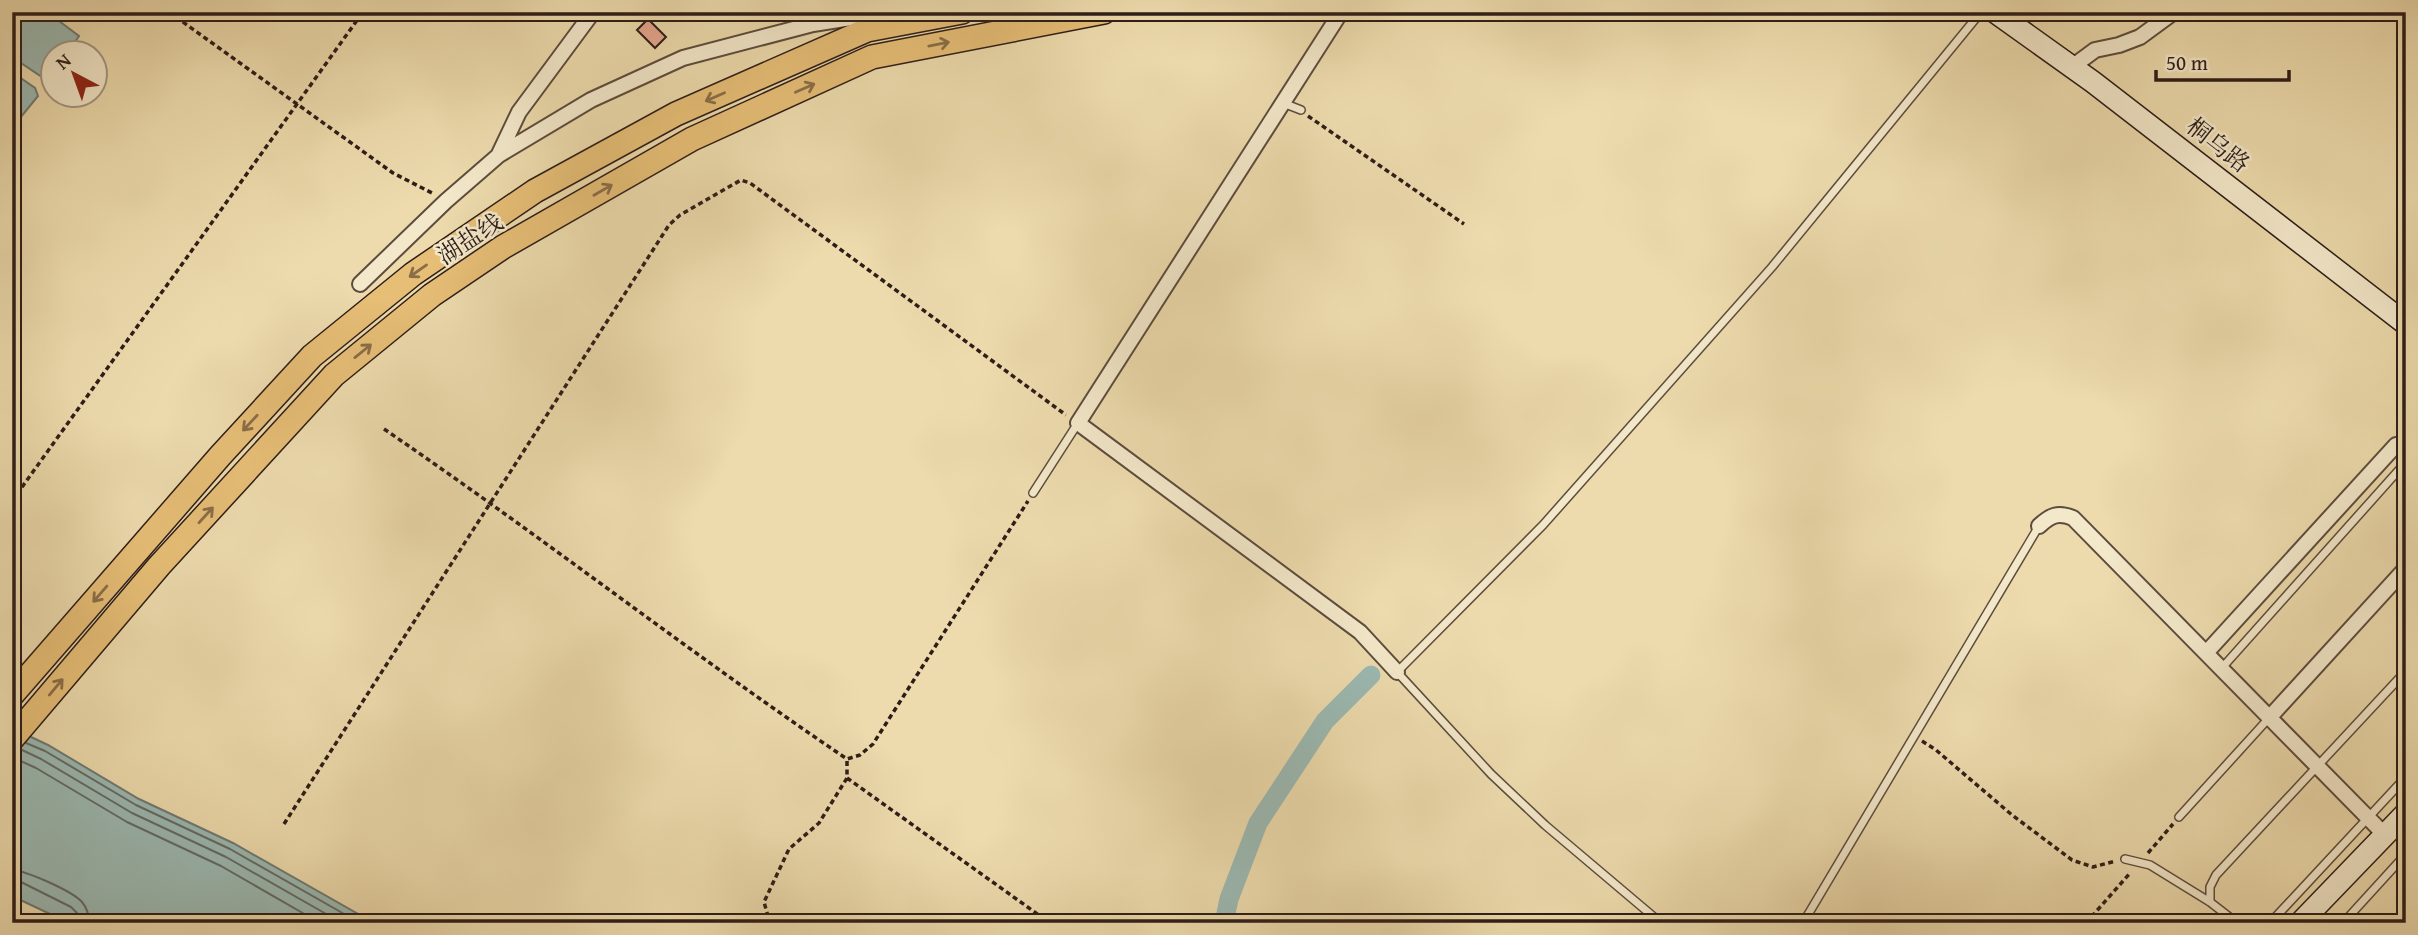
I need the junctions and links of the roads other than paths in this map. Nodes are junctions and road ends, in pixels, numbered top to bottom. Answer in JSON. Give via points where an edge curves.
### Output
{"nodes":[{"id":1,"x":593,"y":12,"type":"edge"},
{"id":2,"x":962,"y":12,"type":"edge"},
{"id":3,"x":1104,"y":12,"type":"edge"},
{"id":4,"x":1341,"y":12,"type":"edge"},
{"id":5,"x":1981,"y":12,"type":"edge"},
{"id":6,"x":1995,"y":12,"type":"edge"},
{"id":7,"x":2174,"y":12,"type":"edge"},
{"id":8,"x":867,"y":30,"type":"junction"},
{"id":9,"x":2072,"y":67,"type":"junction"},
{"id":10,"x":1283,"y":103,"type":"junction"},
{"id":11,"x":1301,"y":110,"type":"road end"},
{"id":12,"x":499,"y":155,"type":"junction"},
{"id":13,"x":360,"y":284,"type":"dead end"},
{"id":14,"x":2406,"y":324,"type":"edge"},
{"id":15,"x":1078,"y":423,"type":"junction"},
{"id":16,"x":2401,"y":440,"type":"edge"},
{"id":17,"x":2406,"y":462,"type":"edge"},
{"id":18,"x":1033,"y":493,"type":"road end"},
{"id":19,"x":2039,"y":526,"type":"joint"},
{"id":20,"x":2406,"y":568,"type":"edge"},
{"id":21,"x":2206,"y":653,"type":"junction"},
{"id":22,"x":2221,"y":668,"type":"junction"},
{"id":23,"x":2406,"y":671,"type":"edge"},
{"id":24,"x":1397,"y":672,"type":"junction"},
{"id":25,"x":12,"y":695,"type":"edge"},
{"id":26,"x":2269,"y":718,"type":"junction"},
{"id":27,"x":12,"y":739,"type":"edge"},
{"id":28,"x":2318,"y":767,"type":"junction"},
{"id":29,"x":2406,"y":777,"type":"edge"},
{"id":30,"x":2179,"y":817,"type":"dead end"},
{"id":31,"x":2368,"y":818,"type":"junction"},
{"id":32,"x":2404,"y":818,"type":"edge"},
{"id":33,"x":2385,"y":835,"type":"junction"},
{"id":34,"x":2406,"y":854,"type":"edge"},
{"id":35,"x":2125,"y":859,"type":"road end"},
{"id":36,"x":2210,"y":902,"type":"junction"},
{"id":37,"x":1661,"y":923,"type":"edge"},
{"id":38,"x":1803,"y":923,"type":"edge"},
{"id":39,"x":2237,"y":923,"type":"edge"},
{"id":40,"x":2270,"y":923,"type":"edge"},
{"id":41,"x":2300,"y":923,"type":"edge"},
{"id":42,"x":2343,"y":923,"type":"edge"}],
"edges":[{"from":1,"to":12,"type":"street","via":[[519,112]]},
{"from":2,"to":8,"type":"main road","name":"湖盐线"},
{"from":27,"to":3,"type":"main road","name":"湖盐线","one_way":true,"via":[[159,566],[334,375],[432,295],[503,247],[692,139],[873,57]]},
{"from":4,"to":10,"type":"street"},
{"from":5,"to":24,"type":"lane","via":[[1772,267],[1543,525]]},
{"from":6,"to":9,"type":"street","name":"桐乌路"},
{"from":7,"to":9,"type":"street","via":[[2140,37],[2095,50]]},
{"from":8,"to":12,"type":"street","via":[[850,18],[683,58],[591,100]]},
{"from":8,"to":25,"type":"main road","name":"湖盐线","one_way":true,"via":[[676,114],[535,191],[413,274],[312,356]]},
{"from":9,"to":14,"type":"street","name":"桐乌路"},
{"from":10,"to":11,"type":"lane"},
{"from":10,"to":15,"type":"street"},
{"from":12,"to":13,"type":"street"},
{"from":15,"to":18,"type":"lane"},
{"from":15,"to":24,"type":"street","via":[[1360,632]]},
{"from":16,"to":21,"type":"street"},
{"from":17,"to":22,"type":"lane"},
{"from":19,"to":21,"type":"street","via":[[2061,513],[2073,517]]},
{"from":19,"to":38,"type":"lane"},
{"from":20,"to":26,"type":"street"},
{"from":21,"to":22,"type":"street"},
{"from":22,"to":26,"type":"street"},
{"from":23,"to":28,"type":"lane"},
{"from":24,"to":37,"type":"lane","via":[[1491,774]]},
{"from":26,"to":28,"type":"street"},
{"from":26,"to":30,"type":"lane"},
{"from":28,"to":31,"type":"street"},
{"from":28,"to":36,"type":"lane","via":[[2216,875]]},
{"from":29,"to":31,"type":"lane"},
{"from":31,"to":33,"type":"street"},
{"from":31,"to":40,"type":"lane"},
{"from":32,"to":33,"type":"street"},
{"from":33,"to":41,"type":"street"},
{"from":34,"to":42,"type":"lane"},
{"from":35,"to":36,"type":"lane","via":[[2150,866]]},
{"from":36,"to":39,"type":"lane"}]}
